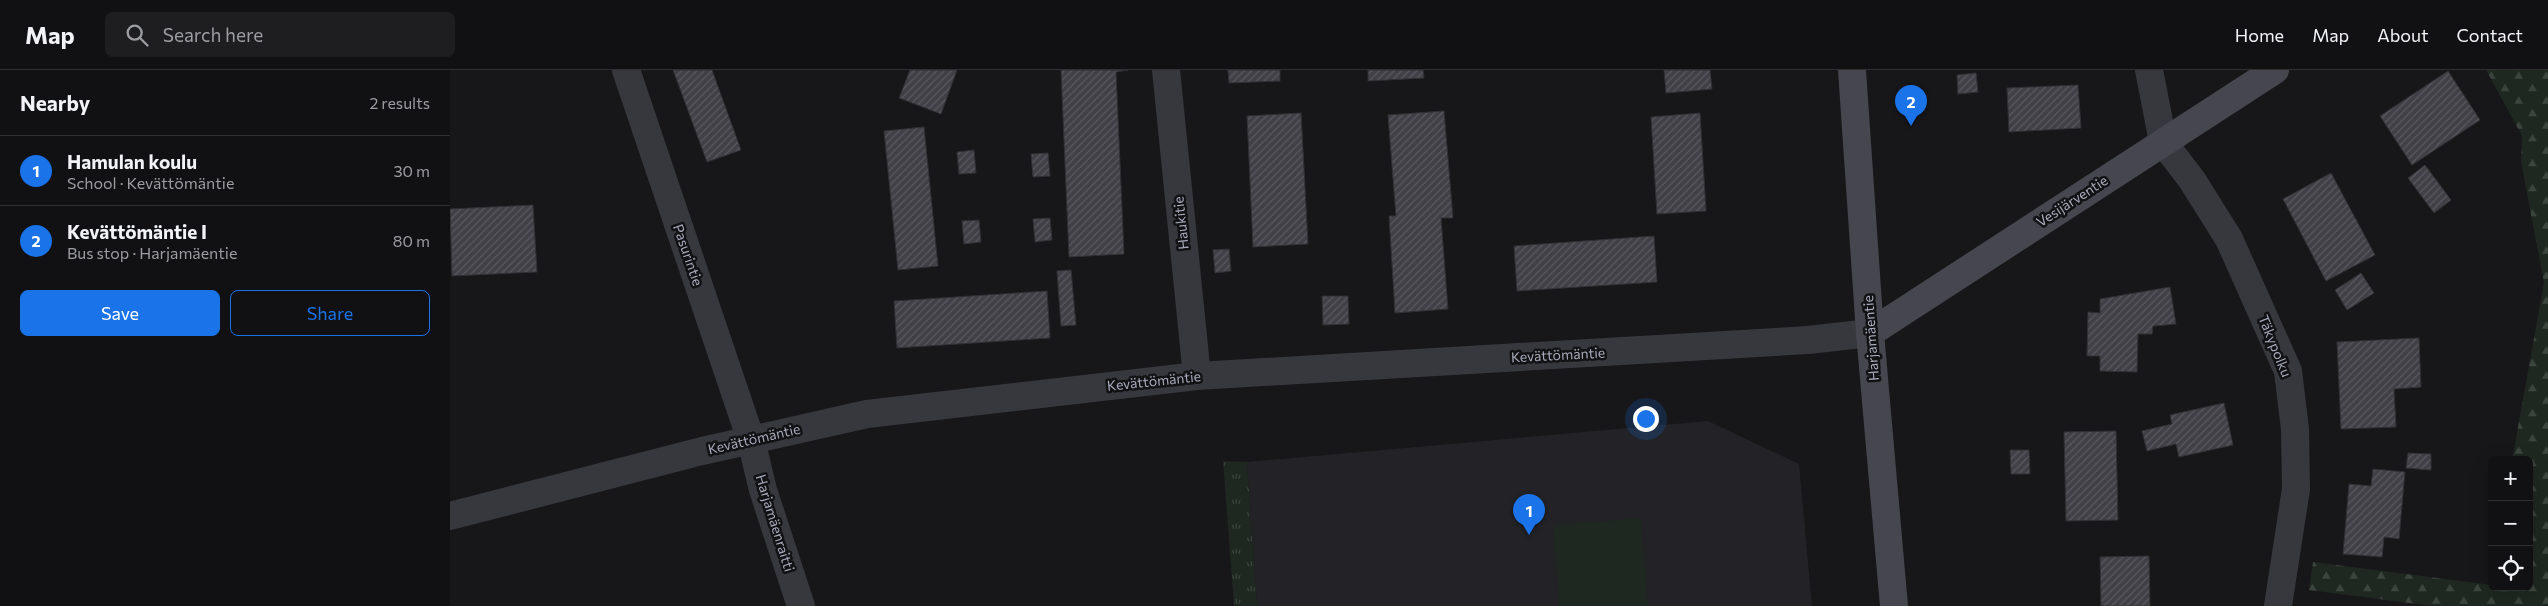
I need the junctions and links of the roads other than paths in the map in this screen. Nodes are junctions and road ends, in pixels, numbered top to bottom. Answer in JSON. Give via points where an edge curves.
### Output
{"nodes":[{"id":1,"x":626,"y":70,"type":"edge"},
{"id":2,"x":1166,"y":70,"type":"edge"},
{"id":3,"x":1852,"y":70,"type":"edge"},
{"id":4,"x":2149,"y":70,"type":"edge"},
{"id":5,"x":2275,"y":70,"type":"edge"},
{"id":6,"x":2163,"y":142,"type":"junction"},
{"id":7,"x":1870,"y":333,"type":"junction"},
{"id":8,"x":1197,"y":376,"type":"junction"},
{"id":9,"x":752,"y":440,"type":"junction"},
{"id":10,"x":450,"y":516,"type":"edge"},
{"id":11,"x":801,"y":606,"type":"edge"},
{"id":12,"x":1894,"y":606,"type":"edge"},
{"id":13,"x":2278,"y":606,"type":"edge"}],
"edges":[{"from":1,"to":9,"type":"street","name":"Pasurintie"},
{"from":2,"to":8,"type":"street","name":"Haukitie"},
{"from":3,"to":7,"type":"street","name":"Harjamäentie"},
{"from":4,"to":6,"type":"street"},
{"from":5,"to":6,"type":"street","name":"Vesijärventie"},
{"from":6,"to":7,"type":"street","name":"Vesijärventie"},
{"from":6,"to":13,"type":"street","name":"Täkypolku","via":[[2230,239],[2288,371],[2295,429],[2296,489]]},
{"from":7,"to":8,"type":"street","name":"Kevättömäntie","via":[[1798,341]]},
{"from":7,"to":12,"type":"street","name":"Harjamäentie"},
{"from":8,"to":9,"type":"street","name":"Kevättömäntie","via":[[867,414]]},
{"from":9,"to":10,"type":"street","name":"Kevättömäntie"},
{"from":9,"to":11,"type":"street","name":"Harjamäenraitti","via":[[763,490]]}]}
